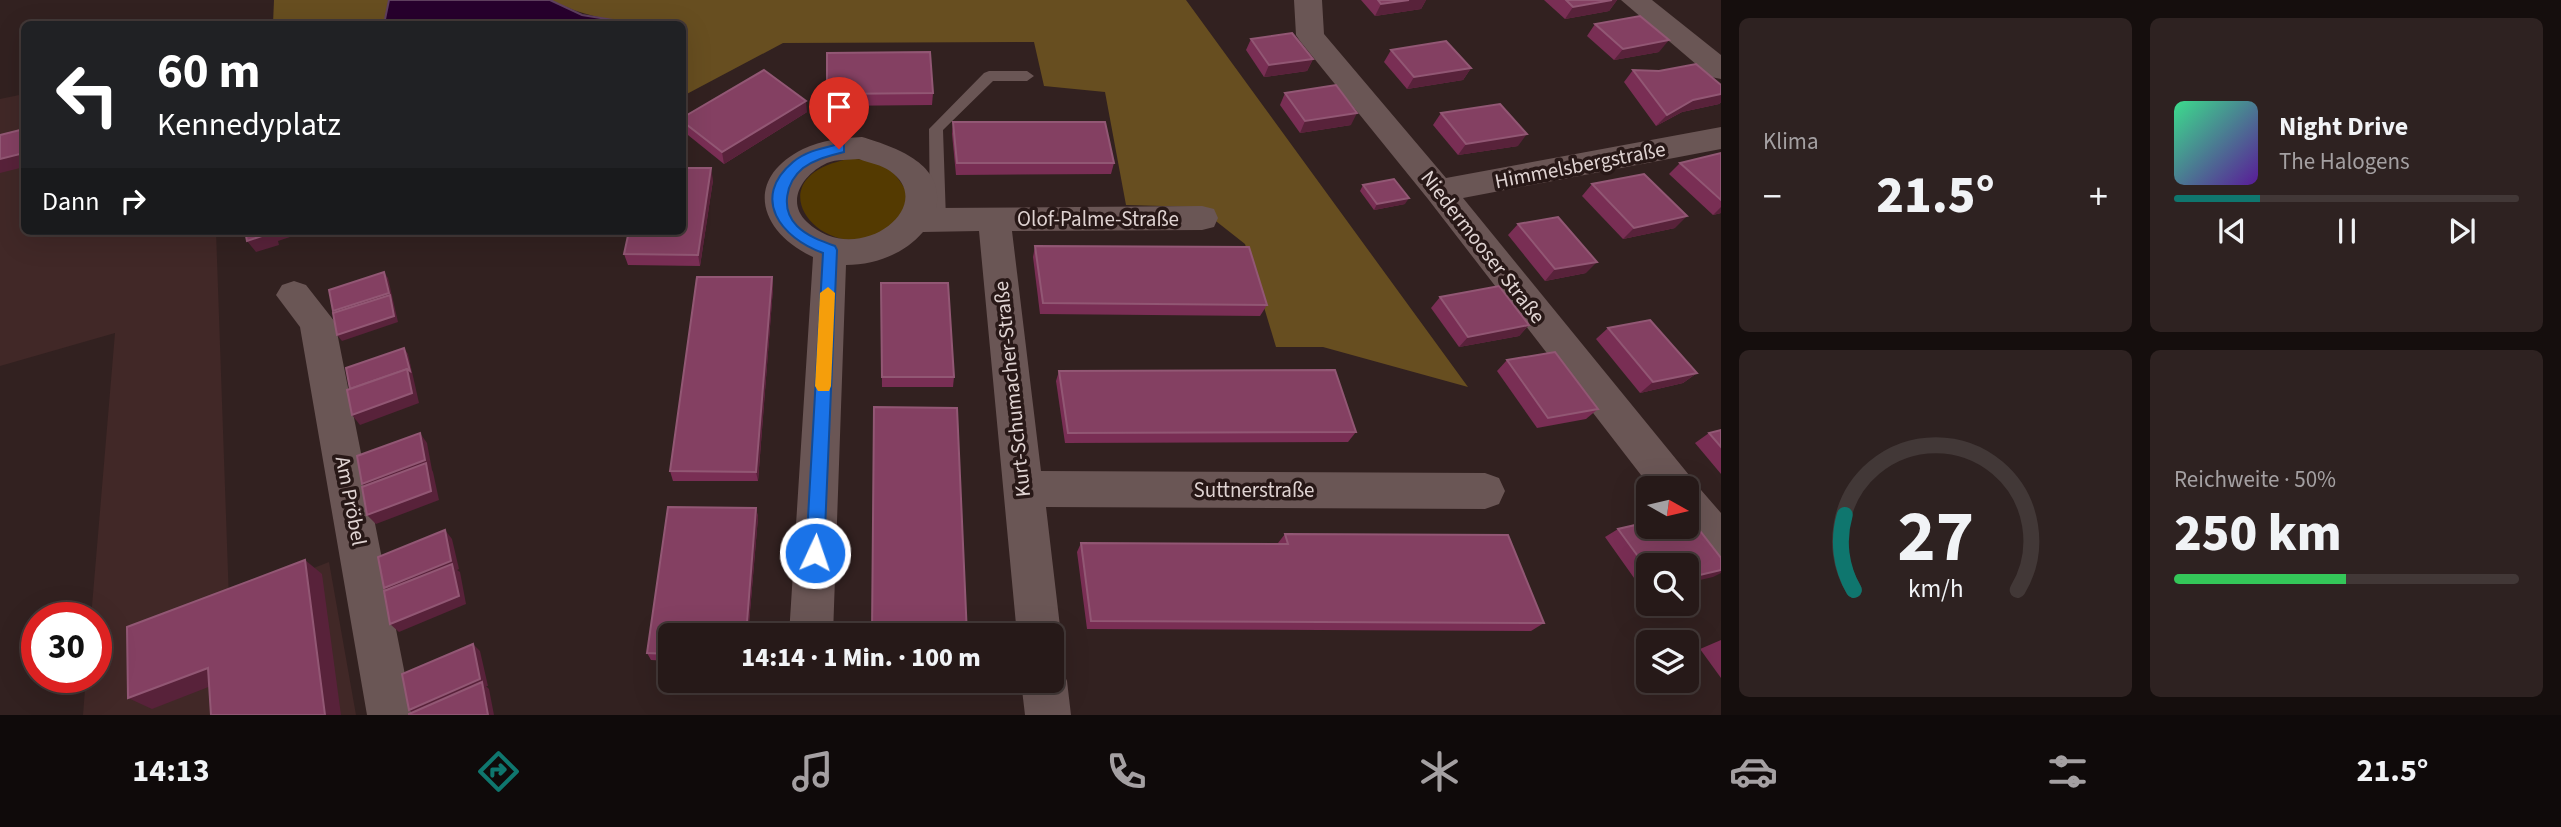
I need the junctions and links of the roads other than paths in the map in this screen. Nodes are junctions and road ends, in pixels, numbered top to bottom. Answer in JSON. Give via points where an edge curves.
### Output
{"nodes":[{"id":1,"x":1308,"y":0,"type":"edge"},
{"id":2,"x":1635,"y":0,"type":"edge"},
{"id":3,"x":1721,"y":70,"type":"edge"},
{"id":4,"x":1027,"y":76,"type":"dead end"},
{"id":5,"x":1721,"y":138,"type":"edge"},
{"id":6,"x":1439,"y":191,"type":"junction"},
{"id":7,"x":1202,"y":218,"type":"dead end"},
{"id":8,"x":994,"y":219,"type":"junction"},
{"id":9,"x":927,"y":220,"type":"junction"},
{"id":10,"x":830,"y":250,"type":"junction"},
{"id":11,"x":294,"y":295,"type":"dead end"},
{"id":12,"x":1665,"y":476,"type":"edge"},
{"id":13,"x":1024,"y":489,"type":"junction"},
{"id":14,"x":1485,"y":491,"type":"dead end"},
{"id":15,"x":1699,"y":517,"type":"edge"},
{"id":16,"x":1721,"y":544,"type":"edge"},
{"id":17,"x":812,"y":623,"type":"edge"},
{"id":18,"x":1038,"y":623,"type":"edge"},
{"id":19,"x":1045,"y":693,"type":"edge"},
{"id":20,"x":390,"y":715,"type":"edge"},
{"id":21,"x":1048,"y":715,"type":"edge"}],
"edges":[{"from":1,"to":6,"type":"street","name":"Niedermooser Straße","via":[[1310,34]]},
{"from":2,"to":3,"type":"street"},
{"from":4,"to":9,"type":"lane","via":[[989,76],[936,129]]},
{"from":5,"to":6,"type":"street","name":"Himmelsbergstraße"},
{"from":6,"to":12,"type":"street","name":"Niedermooser Straße"},
{"from":7,"to":8,"type":"street","name":"Olof-Palme-Straße"},
{"from":8,"to":9,"type":"street"},
{"from":8,"to":13,"type":"street","name":"Kurt-Schumacher-Straße"},
{"from":9,"to":10,"type":"street","via":[[881,246],[851,252]]},
{"from":9,"to":10,"type":"street","via":[[921,189],[902,163],[862,148],[817,154],[798,164],[786,178],[779,195],[781,212],[791,229]]},
{"from":10,"to":17,"type":"street"},
{"from":11,"to":20,"type":"street","name":"Am Pröbel","via":[[317,322]]},
{"from":13,"to":14,"type":"street","name":"Suttnerstraße"},
{"from":13,"to":18,"type":"street","name":"Kurt-Schumacher-Straße"},
{"from":15,"to":16,"type":"street"},
{"from":19,"to":21,"type":"street"}]}
